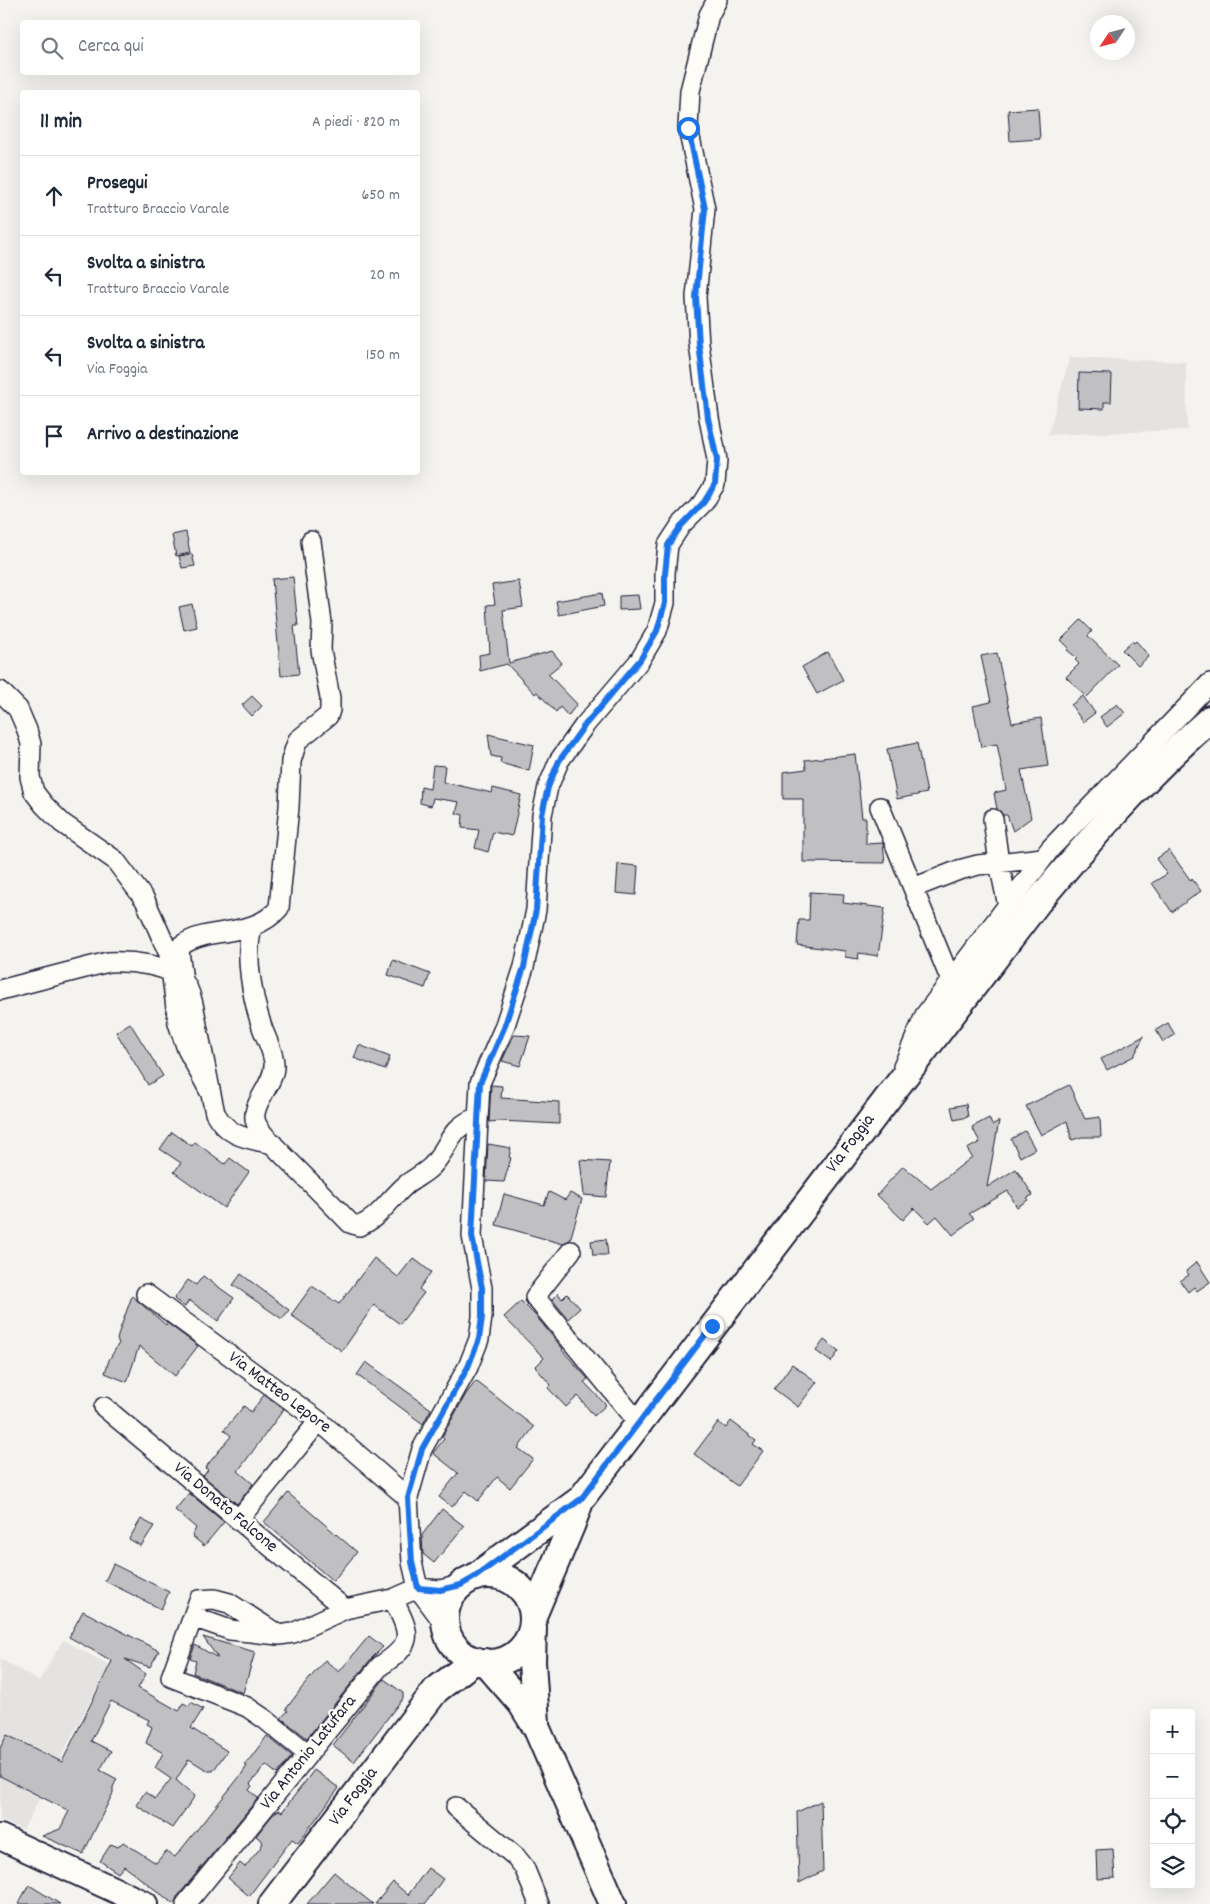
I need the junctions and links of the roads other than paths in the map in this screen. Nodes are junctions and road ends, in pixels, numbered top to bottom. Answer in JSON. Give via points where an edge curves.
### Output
{"nodes":[{"id":1,"x":717,"y":0,"type":"edge"},
{"id":2,"x":311,"y":540,"type":"dead end"},
{"id":3,"x":1210,"y":683,"type":"edge"},
{"id":4,"x":0,"y":691,"type":"edge"},
{"id":5,"x":1210,"y":719,"type":"edge"},
{"id":6,"x":880,"y":807,"type":"dead end"},
{"id":7,"x":993,"y":819,"type":"dead end"},
{"id":8,"x":1043,"y":858,"type":"junction"},
{"id":9,"x":999,"y":863,"type":"junction"},
{"id":10,"x":913,"y":888,"type":"junction"},
{"id":11,"x":1008,"y":906,"type":"junction"},
{"id":12,"x":253,"y":926,"type":"junction"},
{"id":13,"x":178,"y":978,"type":"junction"},
{"id":14,"x":951,"y":981,"type":"junction"},
{"id":15,"x":0,"y":990,"type":"edge"},
{"id":16,"x":894,"y":1089,"type":"junction"},
{"id":17,"x":478,"y":1117,"type":"junction"},
{"id":18,"x":273,"y":1144,"type":"junction"},
{"id":19,"x":571,"y":1251,"type":"dead end"},
{"id":20,"x":146,"y":1294,"type":"dead end"},
{"id":21,"x":104,"y":1407,"type":"dead end"},
{"id":22,"x":319,"y":1421,"type":"junction"},
{"id":23,"x":639,"y":1423,"type":"junction"},
{"id":24,"x":408,"y":1498,"type":"junction"},
{"id":25,"x":581,"y":1499,"type":"junction"},
{"id":26,"x":239,"y":1519,"type":"junction"},
{"id":27,"x":468,"y":1581,"type":"junction"},
{"id":28,"x":418,"y":1588,"type":"junction"},
{"id":29,"x":393,"y":1599,"type":"junction"},
{"id":30,"x":345,"y":1609,"type":"junction"},
{"id":31,"x":533,"y":1621,"type":"junction"},
{"id":32,"x":448,"y":1631,"type":"junction"},
{"id":33,"x":480,"y":1661,"type":"junction"},
{"id":34,"x":436,"y":1690,"type":"junction"},
{"id":35,"x":537,"y":1729,"type":"junction"},
{"id":36,"x":308,"y":1754,"type":"junction"},
{"id":37,"x":456,"y":1807,"type":"dead end"},
{"id":38,"x":0,"y":1837,"type":"edge"},
{"id":39,"x":145,"y":1904,"type":"edge"},
{"id":40,"x":186,"y":1904,"type":"edge"},
{"id":41,"x":272,"y":1904,"type":"edge"},
{"id":42,"x":539,"y":1904,"type":"edge"},
{"id":43,"x":614,"y":1904,"type":"edge"}],
"edges":[{"from":1,"to":17,"type":"street","via":[[709,15],[690,91],[688,128],[705,209],[696,297],[708,418],[717,460],[715,484],[668,545],[665,603],[657,631],[640,660],[559,761],[548,787],[542,815],[536,910],[524,967],[504,1028],[480,1083]]},
{"from":2,"to":12,"type":"street","via":[[330,710],[328,716],[302,737],[295,748],[291,761],[278,908],[271,917]]},
{"from":3,"to":8,"type":"street"},
{"from":4,"to":13,"type":"street","via":[[18,709],[27,730],[34,792],[62,823],[115,860],[130,878],[161,933]]},
{"from":5,"to":16,"type":"main road","name":"Via Foggia","via":[[1164,760],[1082,848]]},
{"from":6,"to":10,"type":"street"},
{"from":7,"to":9,"type":"street"},
{"from":8,"to":9,"type":"street"},
{"from":8,"to":11,"type":"street"},
{"from":9,"to":10,"type":"street","via":[[959,870]]},
{"from":9,"to":11,"type":"street"},
{"from":10,"to":14,"type":"street"},
{"from":11,"to":14,"type":"street"},
{"from":12,"to":13,"type":"street","via":[[194,938],[182,944]]},
{"from":12,"to":18,"type":"street","via":[[250,955],[253,994],[274,1065],[273,1076],[254,1115],[260,1129]]},
{"from":13,"to":15,"type":"street","via":[[154,966],[108,962]]},
{"from":13,"to":18,"type":"street","via":[[188,990],[194,1011],[215,1113],[222,1125],[235,1135]]},
{"from":14,"to":16,"type":"street","via":[[925,1015]]},
{"from":16,"to":23,"type":"main road","name":"Via Foggia"},
{"from":17,"to":18,"type":"street","via":[[456,1129],[432,1166],[396,1193],[367,1223],[359,1226],[350,1223]]},
{"from":17,"to":24,"type":"street","via":[[472,1236],[482,1288],[479,1339],[468,1367],[422,1449]]},
{"from":19,"to":23,"type":"street","via":[[535,1297]]},
{"from":20,"to":22,"type":"street","name":"Via Matteo Lepore"},
{"from":21,"to":26,"type":"street","name":"Via Donato Falcone"},
{"from":22,"to":24,"type":"street","name":"Via Matteo Lepore"},
{"from":22,"to":26,"type":"street"},
{"from":23,"to":25,"type":"main road","name":"Via Foggia"},
{"from":24,"to":28,"type":"street","via":[[412,1562]]},
{"from":25,"to":27,"type":"main road","name":"Via Foggia"},
{"from":25,"to":31,"type":"main road","name":"Via Foggia"},
{"from":26,"to":30,"type":"street","name":"Via Donato Falcone"},
{"from":27,"to":28,"type":"street","via":[[440,1590]]},
{"from":27,"to":31,"type":"main road","via":[[488,1575],[502,1576],[514,1582],[530,1603]]},
{"from":27,"to":32,"type":"main road","name":"Via Foggia","via":[[454,1593],[448,1604]]},
{"from":28,"to":29,"type":"street"},
{"from":28,"to":32,"type":"street"},
{"from":29,"to":30,"type":"street"},
{"from":29,"to":36,"type":"street","name":"Via Antonio Latufara","via":[[405,1625],[407,1641],[398,1655],[380,1666]]},
{"from":30,"to":36,"type":"street","via":[[292,1633],[279,1635],[230,1630],[193,1617],[171,1677],[247,1707]]},
{"from":31,"to":33,"type":"main road","name":"Via Foggia","via":[[529,1638],[511,1657]]},
{"from":31,"to":35,"type":"main road","via":[[532,1662]]},
{"from":32,"to":33,"type":"main road","via":[[464,1655]]},
{"from":32,"to":34,"type":"main road","name":"Via Foggia","via":[[444,1667]]},
{"from":33,"to":34,"type":"main road","name":"Via Foggia"},
{"from":33,"to":35,"type":"main road","via":[[521,1703]]},
{"from":34,"to":41,"type":"main road","name":"Via Foggia"},
{"from":35,"to":43,"type":"main road"},
{"from":36,"to":40,"type":"street","name":"Via Antonio Latufara"},
{"from":37,"to":42,"type":"street","via":[[516,1856]]},
{"from":38,"to":39,"type":"street"}]}
